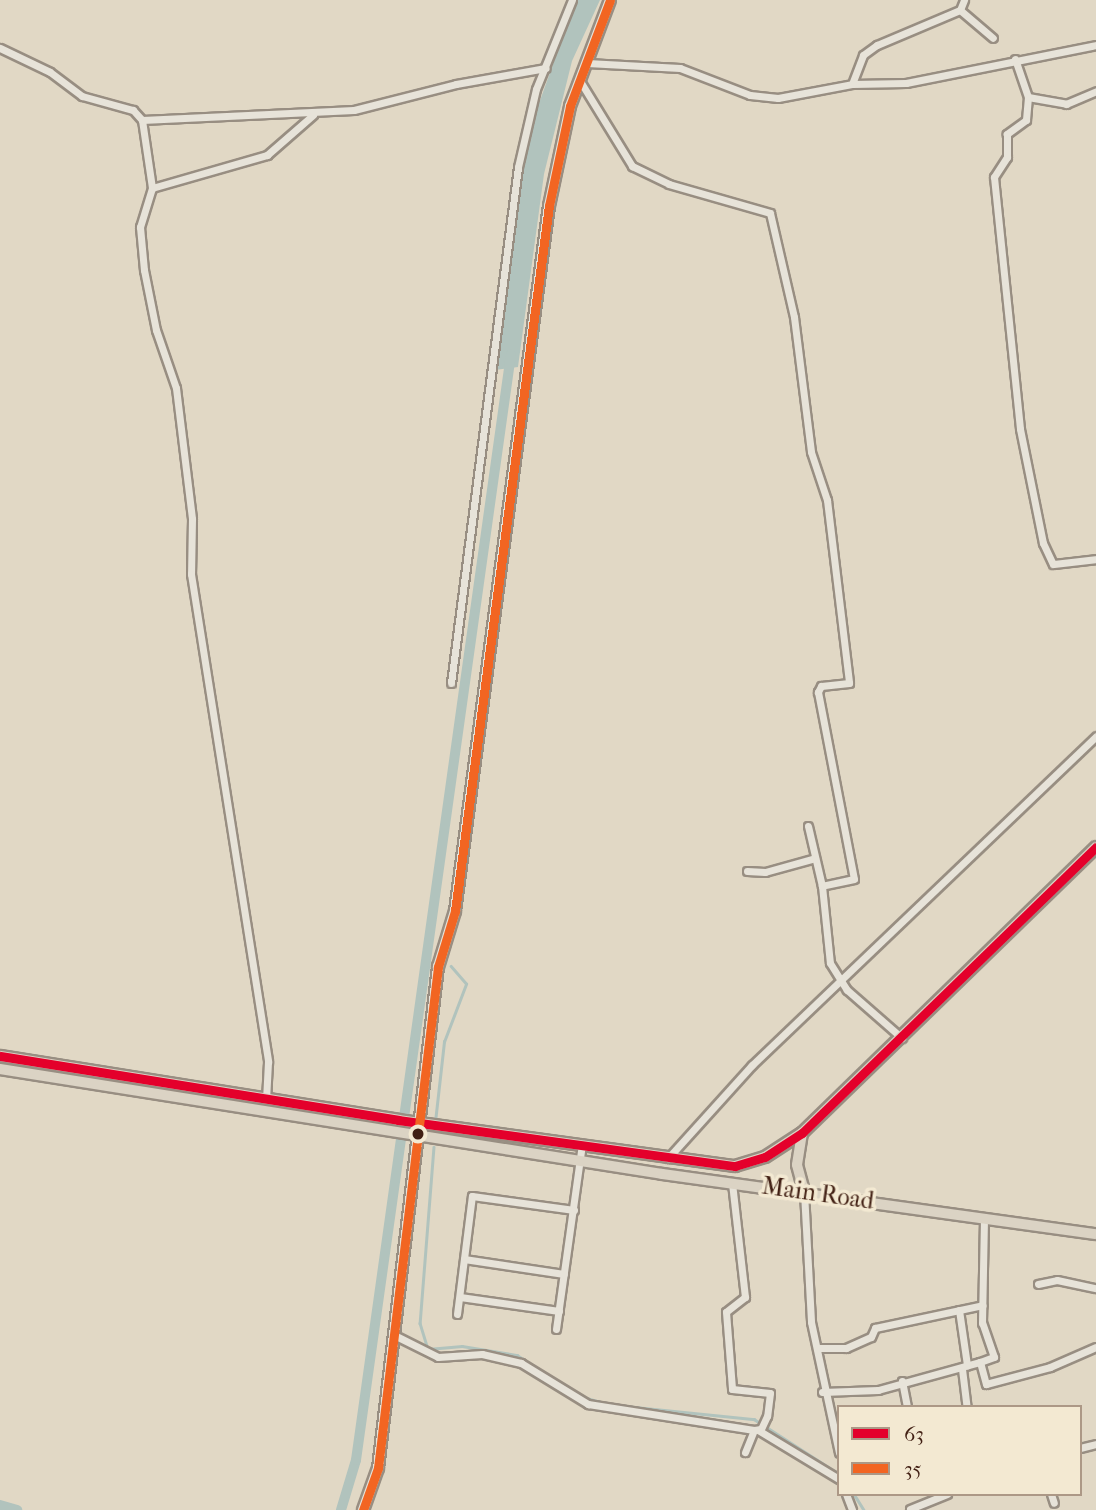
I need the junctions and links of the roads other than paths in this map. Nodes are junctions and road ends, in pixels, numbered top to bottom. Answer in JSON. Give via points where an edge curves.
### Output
{"nodes":[{"id":1,"x":572,"y":0,"type":"edge"},
{"id":2,"x":610,"y":0,"type":"edge"},
{"id":3,"x":964,"y":0,"type":"edge"},
{"id":4,"x":960,"y":10,"type":"junction"},
{"id":5,"x":993,"y":38,"type":"dead end"},
{"id":6,"x":1096,"y":45,"type":"edge"},
{"id":7,"x":0,"y":48,"type":"edge"},
{"id":8,"x":1015,"y":59,"type":"junction"},
{"id":9,"x":586,"y":63,"type":"junction"},
{"id":10,"x":546,"y":68,"type":"junction"},
{"id":11,"x":580,"y":81,"type":"junction"},
{"id":12,"x":852,"y":84,"type":"junction"},
{"id":13,"x":1096,"y":91,"type":"edge"},
{"id":14,"x":1028,"y":97,"type":"junction"},
{"id":15,"x":314,"y":114,"type":"junction"},
{"id":16,"x":142,"y":120,"type":"junction"},
{"id":17,"x":152,"y":188,"type":"junction"},
{"id":18,"x":1096,"y":559,"type":"edge"},
{"id":19,"x":451,"y":683,"type":"dead end"},
{"id":20,"x":1096,"y":736,"type":"edge"},
{"id":21,"x":808,"y":826,"type":"dead end"},
{"id":22,"x":1096,"y":847,"type":"edge"},
{"id":23,"x":816,"y":858,"type":"junction"},
{"id":24,"x":747,"y":871,"type":"dead end"},
{"id":25,"x":822,"y":886,"type":"junction"},
{"id":26,"x":844,"y":982,"type":"junction"},
{"id":27,"x":902,"y":1038,"type":"junction"},
{"id":28,"x":0,"y":1056,"type":"edge"},
{"id":29,"x":0,"y":1069,"type":"edge"},
{"id":30,"x":267,"y":1099,"type":"junction"},
{"id":31,"x":421,"y":1123,"type":"junction"},
{"id":32,"x":802,"y":1133,"type":"junction"},
{"id":33,"x":419,"y":1135,"type":"junction"},
{"id":34,"x":582,"y":1145,"type":"junction"},
{"id":35,"x":668,"y":1158,"type":"junction"},
{"id":36,"x":581,"y":1161,"type":"junction"},
{"id":37,"x":732,"y":1183,"type":"junction"},
{"id":38,"x":804,"y":1192,"type":"junction"},
{"id":39,"x":574,"y":1210,"type":"junction"},
{"id":40,"x":984,"y":1217,"type":"junction"},
{"id":41,"x":1096,"y":1234,"type":"edge"},
{"id":42,"x":464,"y":1259,"type":"junction"},
{"id":43,"x":564,"y":1274,"type":"junction"},
{"id":44,"x":1038,"y":1283,"type":"dead end"},
{"id":45,"x":1096,"y":1288,"type":"edge"},
{"id":46,"x":460,"y":1297,"type":"junction"},
{"id":47,"x":983,"y":1305,"type":"junction"},
{"id":48,"x":959,"y":1310,"type":"junction"},
{"id":49,"x":559,"y":1311,"type":"junction"},
{"id":50,"x":457,"y":1314,"type":"dead end"},
{"id":51,"x":556,"y":1329,"type":"dead end"},
{"id":52,"x":394,"y":1335,"type":"junction"},
{"id":53,"x":817,"y":1348,"type":"junction"},
{"id":54,"x":1096,"y":1348,"type":"edge"},
{"id":55,"x":980,"y":1362,"type":"junction"},
{"id":56,"x":965,"y":1367,"type":"junction"},
{"id":57,"x":902,"y":1381,"type":"junction"},
{"id":58,"x":822,"y":1392,"type":"junction"},
{"id":59,"x":907,"y":1405,"type":"edge"},
{"id":60,"x":967,"y":1405,"type":"edge"},
{"id":61,"x":757,"y":1429,"type":"junction"},
{"id":62,"x":837,"y":1446,"type":"edge"},
{"id":63,"x":745,"y":1452,"type":"dead end"},
{"id":64,"x":837,"y":1478,"type":"edge"},
{"id":65,"x":929,"y":1498,"type":"edge"},
{"id":66,"x":911,"y":1509,"type":"edge"},
{"id":67,"x":363,"y":1510,"type":"edge"}],
"edges":[{"from":1,"to":10,"type":"street"},
{"from":2,"to":9,"type":"main road"},
{"from":3,"to":4,"type":"street"},
{"from":4,"to":5,"type":"street"},
{"from":4,"to":12,"type":"street","via":[[877,45],[863,55]]},
{"from":6,"to":8,"type":"street"},
{"from":7,"to":16,"type":"street","via":[[50,72],[82,96],[133,110]]},
{"from":8,"to":12,"type":"street","via":[[906,83]]},
{"from":8,"to":14,"type":"street"},
{"from":9,"to":11,"type":"main road"},
{"from":9,"to":12,"type":"street","via":[[680,68],[750,95],[778,98]]},
{"from":10,"to":15,"type":"street","via":[[456,84],[354,110]]},
{"from":10,"to":19,"type":"street","via":[[532,102],[518,167]]},
{"from":11,"to":25,"type":"street","via":[[632,166],[669,184],[770,213],[794,317],[811,452],[827,500],[849,683],[821,686],[818,692],[854,879]]},
{"from":11,"to":31,"type":"main road","via":[[549,206],[455,911],[438,967]]},
{"from":13,"to":14,"type":"street","via":[[1066,104]]},
{"from":14,"to":18,"type":"street","via":[[1026,120],[1007,134],[1007,158],[994,177],[1020,429],[1043,543],[1053,564]]},
{"from":15,"to":16,"type":"street"},
{"from":15,"to":17,"type":"street","via":[[267,155]]},
{"from":16,"to":17,"type":"street"},
{"from":17,"to":30,"type":"street","via":[[140,227],[144,270],[156,330],[176,388],[192,519],[191,574],[268,1062]]},
{"from":20,"to":26,"type":"street"},
{"from":21,"to":23,"type":"street"},
{"from":22,"to":27,"type":"main road"},
{"from":23,"to":24,"type":"street","via":[[765,872]]},
{"from":23,"to":25,"type":"street"},
{"from":25,"to":26,"type":"street","via":[[830,963]]},
{"from":26,"to":27,"type":"street"},
{"from":26,"to":35,"type":"street","via":[[752,1066]]},
{"from":27,"to":32,"type":"main road"},
{"from":28,"to":30,"type":"main road"},
{"from":29,"to":33,"type":"main road","name":"Main Road"},
{"from":30,"to":31,"type":"main road"},
{"from":31,"to":33,"type":"main road"},
{"from":31,"to":34,"type":"main road"},
{"from":32,"to":35,"type":"main road","via":[[750,1163]]},
{"from":32,"to":38,"type":"main road","via":[[797,1165]]},
{"from":33,"to":36,"type":"main road","name":"Main Road"},
{"from":33,"to":52,"type":"main road"},
{"from":34,"to":35,"type":"main road"},
{"from":34,"to":36,"type":"street"},
{"from":36,"to":37,"type":"main road","name":"Main Road"},
{"from":36,"to":39,"type":"street"},
{"from":37,"to":38,"type":"main road","name":"Main Road"},
{"from":37,"to":61,"type":"street","via":[[745,1297],[726,1312],[732,1389],[770,1393],[767,1416]]},
{"from":38,"to":40,"type":"main road","name":"Main Road"},
{"from":38,"to":53,"type":"street","via":[[811,1322]]},
{"from":39,"to":42,"type":"street","via":[[471,1196]]},
{"from":39,"to":43,"type":"street"},
{"from":40,"to":41,"type":"main road","name":"Main Road"},
{"from":40,"to":47,"type":"street"},
{"from":42,"to":43,"type":"street"},
{"from":42,"to":46,"type":"street"},
{"from":43,"to":49,"type":"street"},
{"from":44,"to":45,"type":"street","via":[[1057,1280]]},
{"from":46,"to":49,"type":"street"},
{"from":46,"to":50,"type":"street"},
{"from":47,"to":48,"type":"street"},
{"from":47,"to":55,"type":"street","via":[[982,1328],[994,1357]]},
{"from":48,"to":53,"type":"street","via":[[875,1328],[871,1337],[846,1348]]},
{"from":48,"to":56,"type":"street"},
{"from":49,"to":51,"type":"street"},
{"from":52,"to":61,"type":"street","via":[[438,1357],[482,1354],[521,1363],[588,1404]]},
{"from":52,"to":67,"type":"main road","via":[[378,1468]]},
{"from":53,"to":58,"type":"street"},
{"from":54,"to":55,"type":"street","via":[[1050,1367],[986,1384]]},
{"from":55,"to":56,"type":"street"},
{"from":56,"to":57,"type":"street"},
{"from":56,"to":60,"type":"street"},
{"from":57,"to":58,"type":"street","via":[[878,1390]]},
{"from":57,"to":59,"type":"street"},
{"from":58,"to":62,"type":"street"},
{"from":61,"to":63,"type":"street"},
{"from":61,"to":64,"type":"street"},
{"from":65,"to":66,"type":"street"}]}
